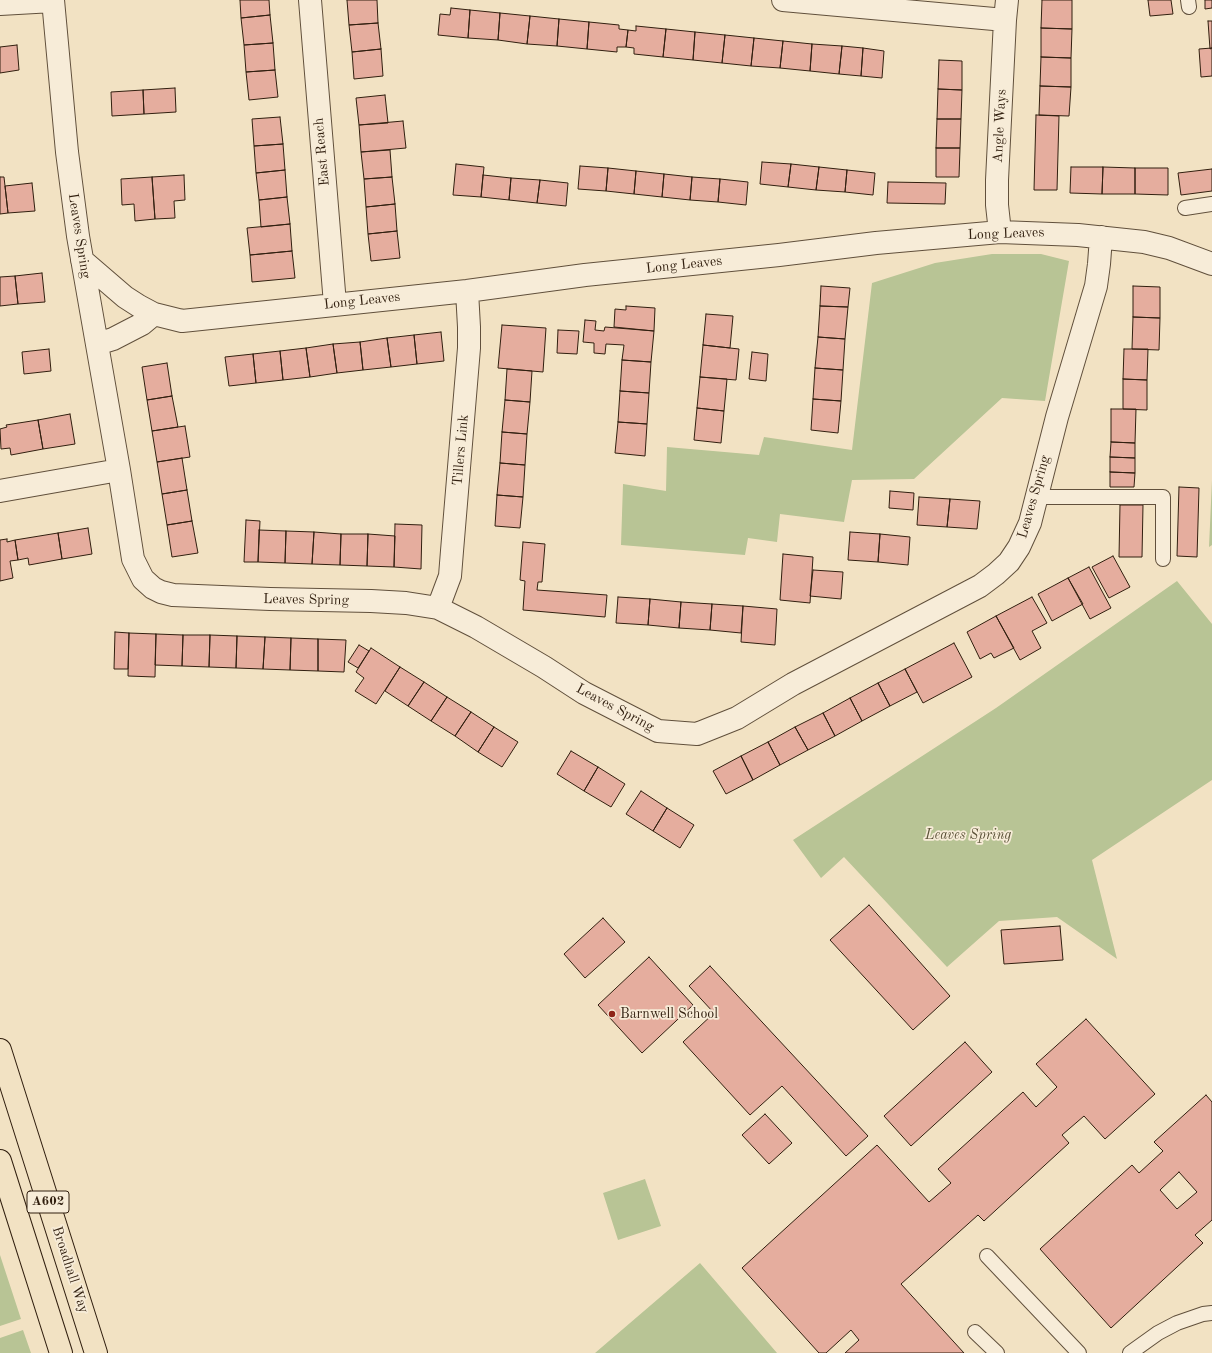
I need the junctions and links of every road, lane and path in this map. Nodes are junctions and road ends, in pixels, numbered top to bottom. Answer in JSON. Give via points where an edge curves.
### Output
{"nodes":[{"id":1,"x":310,"y":0,"type":"edge"},
{"id":2,"x":783,"y":0,"type":"edge"},
{"id":3,"x":53,"y":1,"type":"edge"},
{"id":4,"x":0,"y":4,"type":"edge"},
{"id":5,"x":1006,"y":10,"type":"edge"},
{"id":6,"x":1212,"y":204,"type":"edge"},
{"id":7,"x":1185,"y":208,"type":"dead end"},
{"id":8,"x":1000,"y":232,"type":"junction"},
{"id":9,"x":1101,"y":237,"type":"junction"},
{"id":10,"x":82,"y":260,"type":"junction"},
{"id":11,"x":1212,"y":264,"type":"edge"},
{"id":12,"x":467,"y":290,"type":"junction"},
{"id":13,"x":335,"y":304,"type":"junction"},
{"id":14,"x":154,"y":314,"type":"junction"},
{"id":15,"x":97,"y":344,"type":"junction"},
{"id":16,"x":119,"y":470,"type":"junction"},
{"id":17,"x":0,"y":491,"type":"edge"},
{"id":18,"x":1036,"y":497,"type":"junction"},
{"id":19,"x":1163,"y":559,"type":"dead end"},
{"id":20,"x":438,"y":608,"type":"junction"},
{"id":21,"x":0,"y":1050,"type":"edge"},
{"id":22,"x":0,"y":1161,"type":"edge"},
{"id":23,"x":987,"y":1256,"type":"dead end"},
{"id":24,"x":1212,"y":1313,"type":"edge"},
{"id":25,"x":975,"y":1332,"type":"dead end"},
{"id":26,"x":61,"y":1353,"type":"edge"},
{"id":27,"x":96,"y":1353,"type":"edge"},
{"id":28,"x":997,"y":1353,"type":"edge"},
{"id":29,"x":1079,"y":1353,"type":"edge"},
{"id":30,"x":1130,"y":1353,"type":"edge"}],
"edges":[{"from":1,"to":13,"type":"street","name":"East Reach"},
{"from":2,"to":5,"type":"street","name":"Angle Ways"},
{"from":3,"to":4,"type":"street","name":"Leaves Spring"},
{"from":3,"to":10,"type":"street","name":"Leaves Spring","via":[[67,152]]},
{"from":5,"to":8,"type":"street","name":"Angle Ways","via":[[997,180]]},
{"from":6,"to":7,"type":"lane"},
{"from":8,"to":9,"type":"street","name":"Long Leaves"},
{"from":8,"to":12,"type":"street","name":"Long Leaves","via":[[876,243]]},
{"from":9,"to":11,"type":"street","name":"Long Leaves","via":[[1169,248]]},
{"from":9,"to":18,"type":"street","name":"Leaves Spring","via":[[1096,286]]},
{"from":10,"to":14,"type":"street","name":"Long Leaves","via":[[125,297]]},
{"from":10,"to":15,"type":"street","name":"Leaves Spring"},
{"from":12,"to":13,"type":"street","name":"Long Leaves"},
{"from":12,"to":20,"type":"street","name":"Tillers Link","via":[[469,348],[450,576]]},
{"from":13,"to":14,"type":"street","name":"Long Leaves","via":[[182,321]]},
{"from":14,"to":15,"type":"street","via":[[136,327]]},
{"from":15,"to":16,"type":"street","name":"Leaves Spring"},
{"from":16,"to":17,"type":"street"},
{"from":16,"to":20,"type":"street","name":"Leaves Spring","via":[[133,559],[143,579],[161,592],[173,595],[406,603]]},
{"from":18,"to":19,"type":"lane","via":[[1163,497]]},
{"from":18,"to":20,"type":"street","name":"Leaves Spring","via":[[1030,523],[1019,547],[1009,562],[980,586],[793,684],[737,718],[698,734],[658,731],[584,693],[531,659]]},
{"from":21,"to":27,"type":"highway","name":"Broadhall Way","number":"A602"},
{"from":22,"to":26,"type":"highway","number":"A602"},
{"from":23,"to":29,"type":"lane"},
{"from":24,"to":30,"type":"lane","via":[[1184,1321],[1158,1333]]},
{"from":25,"to":28,"type":"lane"}]}
